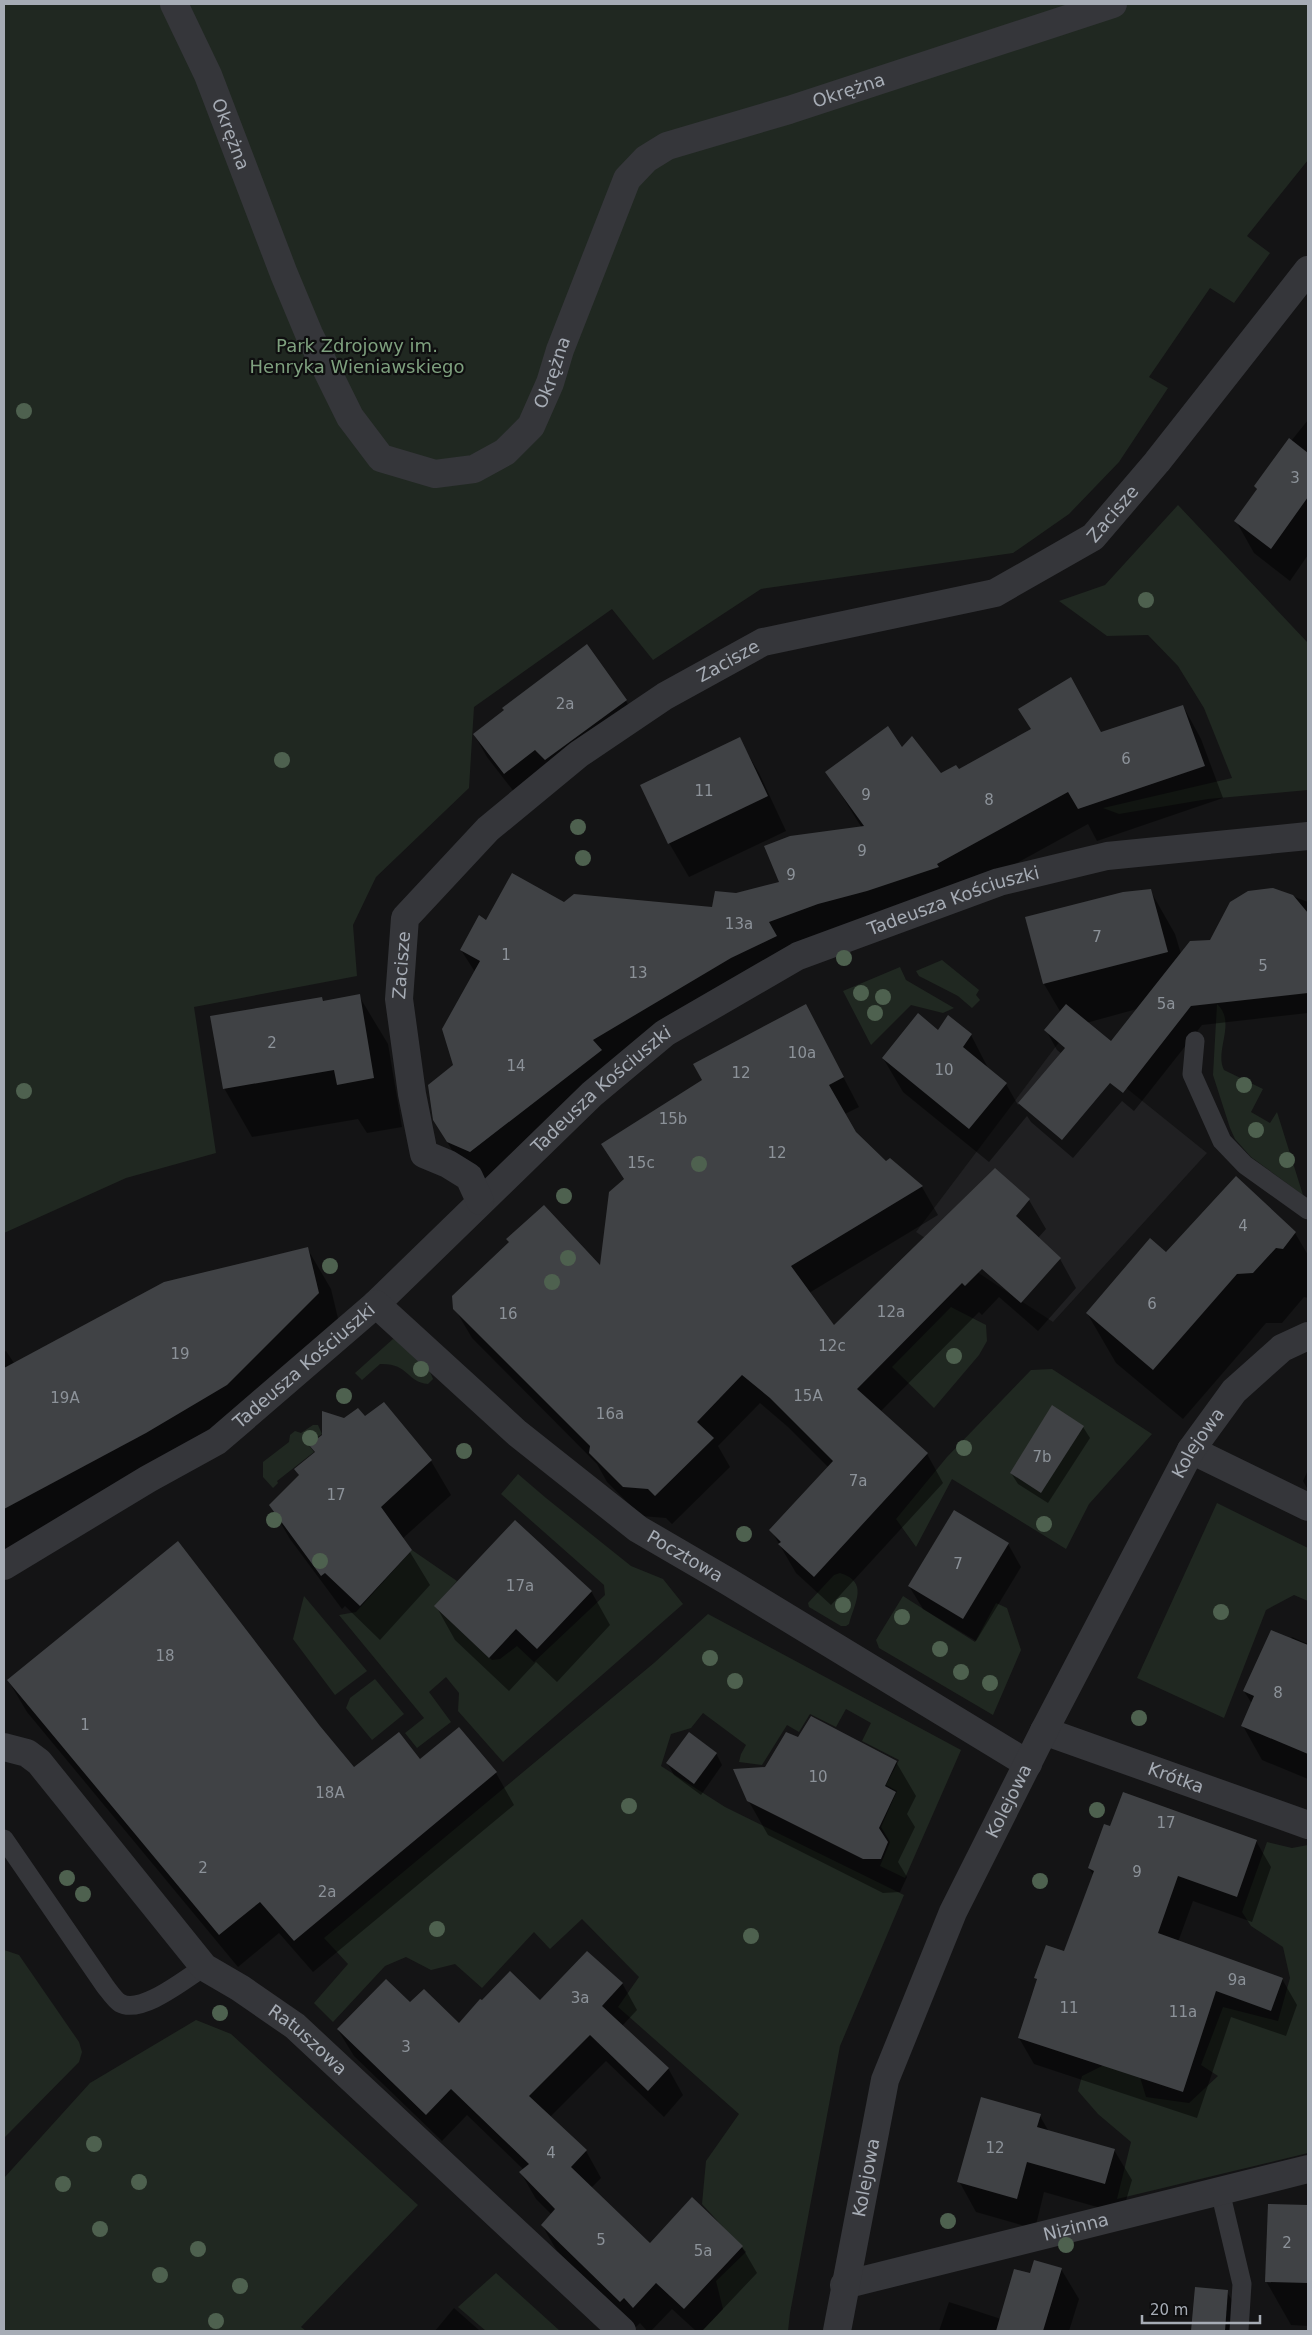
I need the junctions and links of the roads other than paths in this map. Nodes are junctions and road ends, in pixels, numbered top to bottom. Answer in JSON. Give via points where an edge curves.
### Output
{"nodes":[{"id":1,"x":174,"y":4,"type":"edge"},
{"id":2,"x":1113,"y":4,"type":"edge"},
{"id":3,"x":1308,"y":270,"type":"edge"},
{"id":4,"x":1308,"y":836,"type":"edge"},
{"id":5,"x":1195,"y":1041,"type":"dead end"},
{"id":6,"x":480,"y":1201,"type":"junction"},
{"id":7,"x":1308,"y":1210,"type":"edge"},
{"id":8,"x":376,"y":1304,"type":"junction"},
{"id":9,"x":1308,"y":1336,"type":"edge"},
{"id":10,"x":1190,"y":1450,"type":"junction"},
{"id":11,"x":1308,"y":1507,"type":"edge"},
{"id":12,"x":4,"y":1566,"type":"edge"},
{"id":13,"x":1044,"y":1731,"type":"junction"},
{"id":14,"x":4,"y":1747,"type":"edge"},
{"id":15,"x":1028,"y":1764,"type":"junction"},
{"id":16,"x":1308,"y":1825,"type":"edge"},
{"id":17,"x":4,"y":1839,"type":"edge"},
{"id":18,"x":204,"y":1967,"type":"junction"},
{"id":19,"x":1308,"y":2169,"type":"edge"},
{"id":20,"x":1220,"y":2191,"type":"junction"},
{"id":21,"x":844,"y":2285,"type":"junction"},
{"id":22,"x":622,"y":2331,"type":"edge"},
{"id":23,"x":837,"y":2331,"type":"edge"},
{"id":24,"x":1239,"y":2331,"type":"edge"}],
"edges":[{"from":1,"to":2,"type":"street","name":"Okrężna","via":[[208,75],[302,317],[350,417],[381,458],[435,474],[474,469],[505,452],[531,426],[627,180],[646,159],[667,146],[789,110]]},
{"from":3,"to":6,"type":"street","name":"Zacisze","via":[[1157,462],[1093,537],[995,593],[763,642],[665,696],[579,754],[488,829],[405,918],[399,999],[424,1154],[469,1177]]},
{"from":4,"to":6,"type":"street","name":"Tadeusza Kościuszki","via":[[1098,858],[999,882],[798,956],[665,1033],[592,1094]]},
{"from":5,"to":7,"type":"lane","via":[[1192,1074],[1222,1141],[1245,1165]]},
{"from":6,"to":8,"type":"street","name":"Tadeusza Kościuszki"},
{"from":8,"to":12,"type":"street","name":"Tadeusza Kościuszki","via":[[216,1441]]},
{"from":8,"to":15,"type":"street","name":"Pocztowa","via":[[516,1433],[638,1529]]},
{"from":9,"to":10,"type":"street","name":"Kolejowa","via":[[1282,1348],[1234,1391]]},
{"from":10,"to":11,"type":"street"},
{"from":10,"to":13,"type":"street","name":"Kolejowa"},
{"from":13,"to":15,"type":"street","name":"Kolejowa"},
{"from":13,"to":16,"type":"street","name":"Krótka"},
{"from":14,"to":18,"type":"street","name":"Ratuszowa","via":[[28,1753],[39,1762]]},
{"from":15,"to":21,"type":"street","name":"Kolejowa","via":[[953,1912],[885,2080]]},
{"from":17,"to":18,"type":"lane","via":[[119,2003],[133,2007],[144,2004]]},
{"from":18,"to":22,"type":"street","name":"Ratuszowa","via":[[295,2026]]},
{"from":19,"to":20,"type":"street","name":"Nizinna"},
{"from":20,"to":21,"type":"street","name":"Nizinna"},
{"from":20,"to":24,"type":"lane","via":[[1242,2284]]},
{"from":21,"to":23,"type":"street","name":"Kolejowa"}]}
